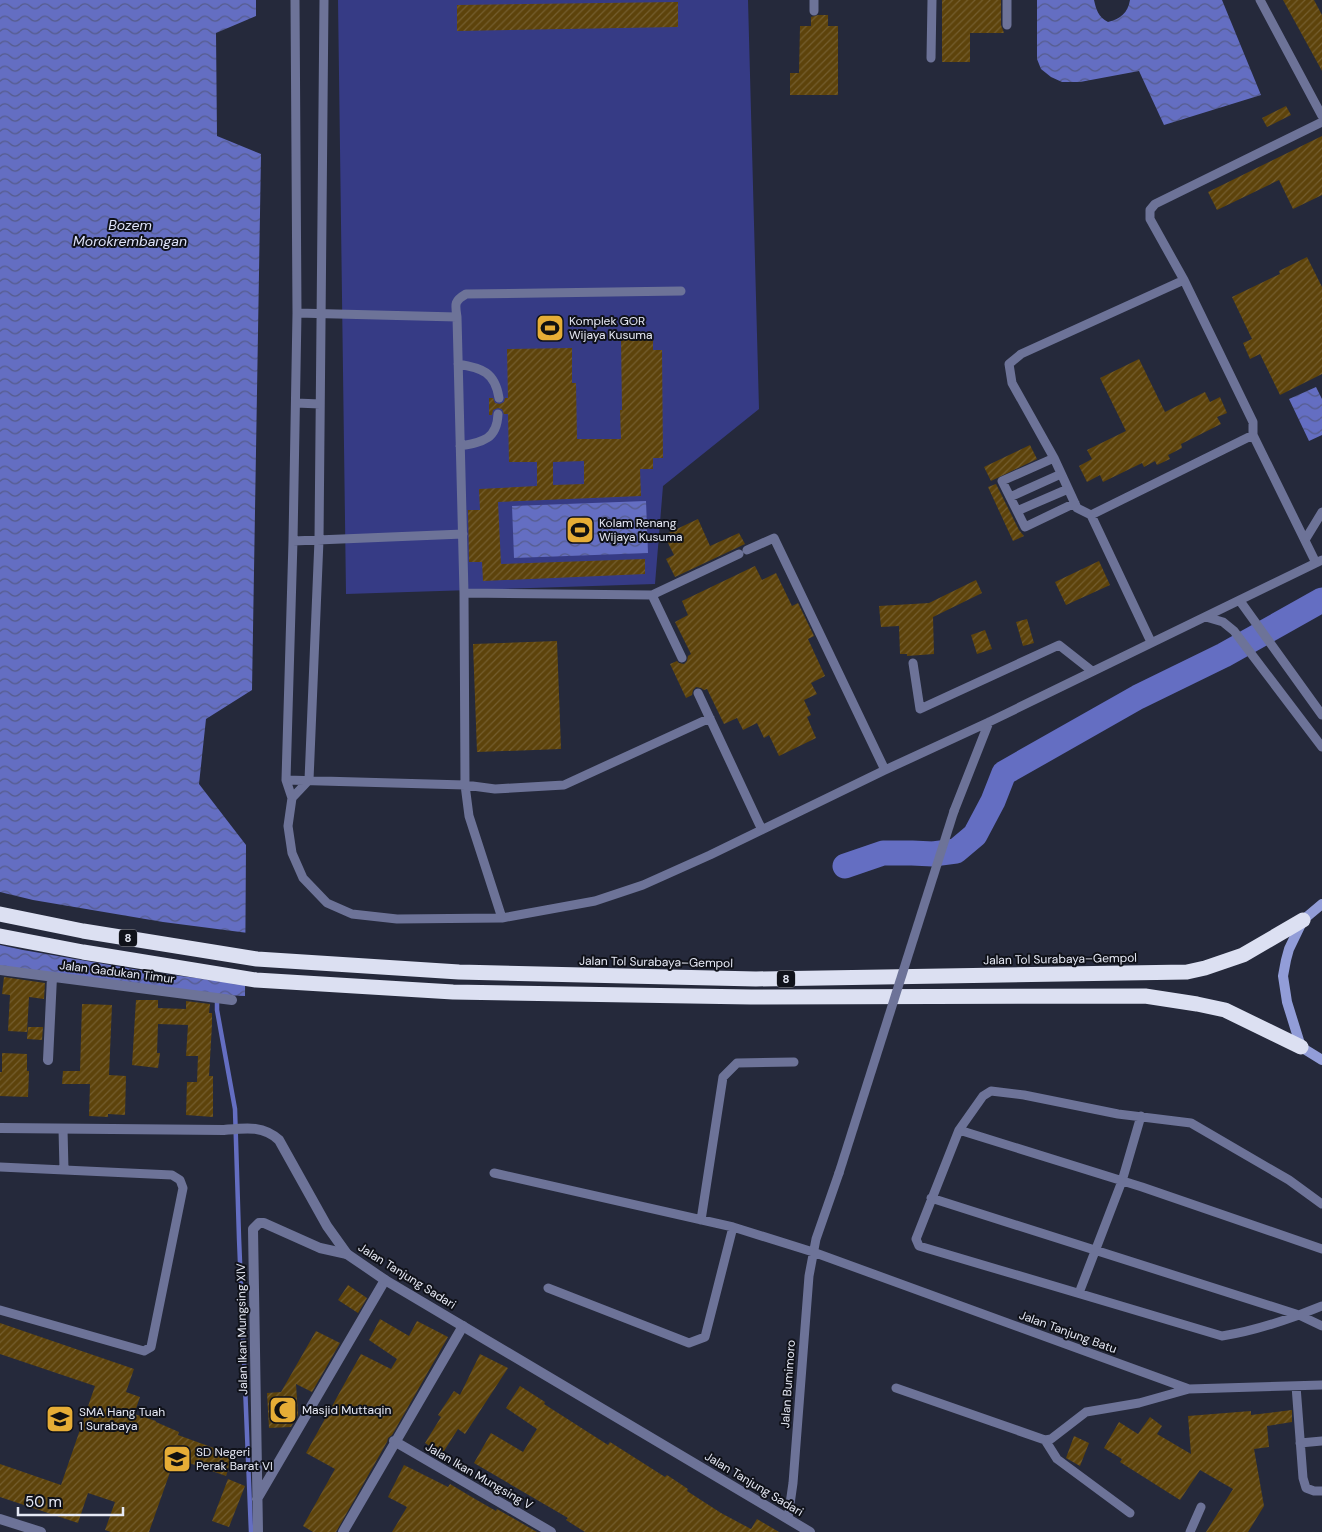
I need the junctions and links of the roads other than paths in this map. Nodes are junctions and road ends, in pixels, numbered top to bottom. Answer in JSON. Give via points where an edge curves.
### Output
{"nodes":[{"id":1,"x":295,"y":0,"type":"edge"},
{"id":2,"x":324,"y":0,"type":"edge"},
{"id":3,"x":814,"y":0,"type":"edge"},
{"id":4,"x":932,"y":0,"type":"edge"},
{"id":5,"x":1007,"y":0,"type":"edge"},
{"id":6,"x":1260,"y":0,"type":"edge"},
{"id":7,"x":814,"y":12,"type":"dead end"},
{"id":8,"x":1007,"y":25,"type":"dead end"},
{"id":9,"x":931,"y":58,"type":"dead end"},
{"id":10,"x":1322,"y":116,"type":"edge"},
{"id":11,"x":1322,"y":122,"type":"edge"},
{"id":12,"x":1184,"y":280,"type":"junction"},
{"id":13,"x":681,"y":291,"type":"dead end"},
{"id":14,"x":297,"y":314,"type":"junction"},
{"id":15,"x":321,"y":314,"type":"junction"},
{"id":16,"x":457,"y":317,"type":"junction"},
{"id":17,"x":458,"y":364,"type":"junction"},
{"id":18,"x":499,"y":398,"type":"dead end"},
{"id":19,"x":296,"y":404,"type":"junction"},
{"id":20,"x":320,"y":404,"type":"junction"},
{"id":21,"x":498,"y":414,"type":"dead end"},
{"id":22,"x":1253,"y":435,"type":"junction"},
{"id":23,"x":460,"y":446,"type":"junction"},
{"id":24,"x":1054,"y":458,"type":"junction"},
{"id":25,"x":1061,"y":474,"type":"junction"},
{"id":26,"x":1068,"y":489,"type":"junction"},
{"id":27,"x":1010,"y":497,"type":"junction"},
{"id":28,"x":1075,"y":503,"type":"junction"},
{"id":29,"x":1017,"y":511,"type":"junction"},
{"id":30,"x":1322,"y":512,"type":"edge"},
{"id":31,"x":1091,"y":515,"type":"junction"},
{"id":32,"x":462,"y":534,"type":"junction"},
{"id":33,"x":319,"y":540,"type":"junction"},
{"id":34,"x":1305,"y":540,"type":"junction"},
{"id":35,"x":293,"y":541,"type":"junction"},
{"id":36,"x":1319,"y":561,"type":"edge"},
{"id":37,"x":464,"y":593,"type":"junction"},
{"id":38,"x":652,"y":595,"type":"junction"},
{"id":39,"x":1240,"y":601,"type":"junction"},
{"id":40,"x":1206,"y":617,"type":"junction"},
{"id":41,"x":1151,"y":642,"type":"junction"},
{"id":42,"x":682,"y":658,"type":"dead end"},
{"id":43,"x":913,"y":663,"type":"dead end"},
{"id":44,"x":1092,"y":672,"type":"junction"},
{"id":45,"x":698,"y":693,"type":"dead end"},
{"id":46,"x":1322,"y":715,"type":"edge"},
{"id":47,"x":710,"y":718,"type":"junction"},
{"id":48,"x":990,"y":722,"type":"junction"},
{"id":49,"x":1322,"y":747,"type":"edge"},
{"id":50,"x":885,"y":770,"type":"junction"},
{"id":51,"x":286,"y":780,"type":"junction"},
{"id":52,"x":309,"y":780,"type":"junction"},
{"id":53,"x":465,"y":785,"type":"junction"},
{"id":54,"x":292,"y":798,"type":"junction"},
{"id":55,"x":762,"y":830,"type":"junction"},
{"id":56,"x":1322,"y":904,"type":"edge"},
{"id":57,"x":0,"y":914,"type":"edge"},
{"id":58,"x":502,"y":918,"type":"junction"},
{"id":59,"x":1303,"y":920,"type":"junction"},
{"id":60,"x":0,"y":936,"type":"edge"},
{"id":61,"x":0,"y":970,"type":"edge"},
{"id":62,"x":52,"y":977,"type":"junction"},
{"id":63,"x":228,"y":999,"type":"dead end"},
{"id":64,"x":1301,"y":1047,"type":"junction"},
{"id":65,"x":48,"y":1060,"type":"dead end"},
{"id":66,"x":1322,"y":1060,"type":"edge"},
{"id":67,"x":794,"y":1062,"type":"dead end"},
{"id":68,"x":1141,"y":1116,"type":"junction"},
{"id":69,"x":0,"y":1128,"type":"edge"},
{"id":70,"x":63,"y":1129,"type":"junction"},
{"id":71,"x":959,"y":1130,"type":"junction"},
{"id":72,"x":0,"y":1168,"type":"edge"},
{"id":73,"x":64,"y":1170,"type":"junction"},
{"id":74,"x":494,"y":1173,"type":"dead end"},
{"id":75,"x":1122,"y":1181,"type":"junction"},
{"id":76,"x":931,"y":1198,"type":"junction"},
{"id":77,"x":1322,"y":1204,"type":"edge"},
{"id":78,"x":701,"y":1220,"type":"junction"},
{"id":79,"x":733,"y":1227,"type":"junction"},
{"id":80,"x":1322,"y":1249,"type":"edge"},
{"id":81,"x":1095,"y":1250,"type":"junction"},
{"id":82,"x":813,"y":1252,"type":"junction"},
{"id":83,"x":347,"y":1254,"type":"junction"},
{"id":84,"x":385,"y":1280,"type":"junction"},
{"id":85,"x":548,"y":1288,"type":"dead end"},
{"id":86,"x":1079,"y":1293,"type":"junction"},
{"id":87,"x":1322,"y":1306,"type":"edge"},
{"id":88,"x":0,"y":1310,"type":"edge"},
{"id":89,"x":1299,"y":1315,"type":"junction"},
{"id":90,"x":463,"y":1326,"type":"junction"},
{"id":91,"x":1322,"y":1326,"type":"edge"},
{"id":92,"x":1322,"y":1385,"type":"edge"},
{"id":93,"x":1296,"y":1386,"type":"junction"},
{"id":94,"x":896,"y":1388,"type":"dead end"},
{"id":95,"x":1189,"y":1389,"type":"junction"},
{"id":96,"x":1045,"y":1440,"type":"junction"},
{"id":97,"x":394,"y":1441,"type":"junction"},
{"id":98,"x":1322,"y":1441,"type":"edge"},
{"id":99,"x":1300,"y":1444,"type":"junction"},
{"id":100,"x":1322,"y":1491,"type":"edge"},
{"id":101,"x":257,"y":1500,"type":"junction"},
{"id":102,"x":1201,"y":1507,"type":"dead end"},
{"id":103,"x":1130,"y":1513,"type":"dead end"},
{"id":104,"x":788,"y":1518,"type":"junction"},
{"id":105,"x":0,"y":1519,"type":"edge"},
{"id":106,"x":799,"y":1529,"type":"edge"},
{"id":107,"x":348,"y":1530,"type":"edge"},
{"id":108,"x":41,"y":1532,"type":"edge"},
{"id":109,"x":258,"y":1532,"type":"edge"},
{"id":110,"x":551,"y":1532,"type":"edge"},
{"id":111,"x":810,"y":1532,"type":"edge"},
{"id":112,"x":1190,"y":1532,"type":"edge"}],
"edges":[{"from":1,"to":14,"type":"lane"},
{"from":2,"to":15,"type":"lane"},
{"from":3,"to":7,"type":"lane"},
{"from":4,"to":9,"type":"lane"},
{"from":5,"to":8,"type":"lane"},
{"from":6,"to":10,"type":"lane"},
{"from":11,"to":12,"type":"lane","via":[[1155,204],[1150,210],[1150,219]]},
{"from":12,"to":22,"type":"lane","via":[[1254,422]]},
{"from":12,"to":24,"type":"lane","via":[[1021,354],[1009,364],[1012,383]]},
{"from":13,"to":16,"type":"lane","via":[[466,294],[458,298],[455,305]]},
{"from":14,"to":15,"type":"lane"},
{"from":14,"to":19,"type":"lane"},
{"from":15,"to":16,"type":"lane"},
{"from":15,"to":20,"type":"lane"},
{"from":16,"to":17,"type":"lane"},
{"from":17,"to":18,"type":"lane","via":[[477,367],[490,376],[497,386]]},
{"from":17,"to":23,"type":"lane"},
{"from":19,"to":20,"type":"lane"},
{"from":19,"to":35,"type":"lane"},
{"from":20,"to":33,"type":"lane"},
{"from":21,"to":23,"type":"lane","via":[[498,425],[492,434],[480,443]]},
{"from":22,"to":31,"type":"lane"},
{"from":22,"to":34,"type":"lane"},
{"from":23,"to":32,"type":"lane"},
{"from":24,"to":25,"type":"lane"},
{"from":24,"to":27,"type":"lane","via":[[1002,481]]},
{"from":25,"to":26,"type":"lane"},
{"from":25,"to":27,"type":"lane"},
{"from":26,"to":28,"type":"lane"},
{"from":26,"to":29,"type":"lane"},
{"from":27,"to":29,"type":"lane"},
{"from":28,"to":29,"type":"lane","via":[[1025,526]]},
{"from":28,"to":31,"type":"lane","via":[[1077,508]]},
{"from":30,"to":34,"type":"lane"},
{"from":31,"to":41,"type":"lane"},
{"from":32,"to":33,"type":"lane"},
{"from":32,"to":37,"type":"lane"},
{"from":33,"to":35,"type":"lane"},
{"from":33,"to":52,"type":"lane"},
{"from":34,"to":36,"type":"lane"},
{"from":35,"to":51,"type":"lane"},
{"from":36,"to":39,"type":"lane"},
{"from":37,"to":38,"type":"lane"},
{"from":37,"to":53,"type":"lane"},
{"from":38,"to":42,"type":"lane"},
{"from":38,"to":50,"type":"lane","via":[[774,538]]},
{"from":39,"to":40,"type":"lane"},
{"from":39,"to":46,"type":"lane"},
{"from":40,"to":41,"type":"lane"},
{"from":40,"to":49,"type":"lane","via":[[1223,622],[1234,631]]},
{"from":41,"to":44,"type":"lane"},
{"from":43,"to":44,"type":"lane","via":[[920,709],[1059,645]]},
{"from":44,"to":48,"type":"lane"},
{"from":45,"to":47,"type":"lane"},
{"from":47,"to":53,"type":"lane","via":[[564,785],[495,789]]},
{"from":47,"to":55,"type":"lane"},
{"from":48,"to":50,"type":"lane"},
{"from":48,"to":82,"type":"lane","name":"Jalan Bumimoro","bridge":true,"via":[[954,811]]},
{"from":50,"to":55,"type":"lane"},
{"from":51,"to":52,"type":"lane"},
{"from":51,"to":54,"type":"lane"},
{"from":52,"to":53,"type":"lane"},
{"from":52,"to":54,"type":"lane"},
{"from":53,"to":58,"type":"lane","via":[[469,816]]},
{"from":54,"to":58,"type":"lane","via":[[288,826],[292,853],[303,878],[327,903],[352,914],[397,919]]},
{"from":55,"to":58,"type":"lane","via":[[643,885],[595,901]]},
{"from":56,"to":59,"type":"main road"},
{"from":57,"to":59,"type":"highway","name":"Jalan Tol Surabaya–Gempol","number":"8","via":[[83,931],[257,958],[459,972],[756,979],[1187,972],[1243,954]]},
{"from":59,"to":64,"type":"main road","via":[[1289,949],[1283,976],[1287,1002]]},
{"from":60,"to":64,"type":"highway","number":"8","via":[[256,980],[453,992],[751,997],[1145,996],[1225,1010]]},
{"from":61,"to":62,"type":"street","name":"Jalan Gadukan Timur"},
{"from":62,"to":63,"type":"street","name":"Jalan Gadukan Timur"},
{"from":62,"to":65,"type":"street"},
{"from":64,"to":66,"type":"main road"},
{"from":67,"to":78,"type":"lane","via":[[736,1063],[723,1076]]},
{"from":68,"to":71,"type":"lane","via":[[991,1091],[983,1096]]},
{"from":68,"to":75,"type":"lane"},
{"from":68,"to":77,"type":"lane","via":[[1191,1123],[1289,1180]]},
{"from":69,"to":70,"type":"street","name":"Jalan Tanjung Sadari"},
{"from":70,"to":73,"type":"lane"},
{"from":70,"to":83,"type":"street","name":"Jalan Tanjung Sadari","via":[[258,1128],[272,1134],[279,1140],[327,1226]]},
{"from":71,"to":75,"type":"lane"},
{"from":71,"to":76,"type":"lane"},
{"from":72,"to":73,"type":"lane"},
{"from":73,"to":88,"type":"lane","via":[[172,1175],[180,1180],[183,1188],[151,1347],[144,1351]]},
{"from":74,"to":78,"type":"lane","name":"Jalan Tanjung Batu"},
{"from":75,"to":80,"type":"lane"},
{"from":75,"to":81,"type":"lane"},
{"from":76,"to":81,"type":"lane"},
{"from":76,"to":86,"type":"lane","via":[[916,1239],[919,1246]]},
{"from":78,"to":79,"type":"lane","name":"Jalan Tanjung Batu"},
{"from":79,"to":82,"type":"lane","name":"Jalan Tanjung Batu"},
{"from":79,"to":85,"type":"lane","via":[[705,1337],[694,1342],[688,1343]]},
{"from":81,"to":86,"type":"lane"},
{"from":81,"to":89,"type":"lane"},
{"from":82,"to":95,"type":"lane","name":"Jalan Tanjung Batu"},
{"from":82,"to":104,"type":"lane","name":"Jalan Bumimoro","via":[[808,1276]]},
{"from":83,"to":84,"type":"street","name":"Jalan Tanjung Sadari"},
{"from":83,"to":101,"type":"street","name":"Jalan Ikan Mungsing XIV","via":[[320,1248],[264,1223],[253,1228]]},
{"from":84,"to":90,"type":"street","name":"Jalan Tanjung Sadari"},
{"from":84,"to":101,"type":"street"},
{"from":86,"to":89,"type":"lane","via":[[1222,1336],[1269,1326]]},
{"from":87,"to":89,"type":"lane"},
{"from":89,"to":91,"type":"lane"},
{"from":90,"to":97,"type":"street"},
{"from":90,"to":104,"type":"street","name":"Jalan Tanjung Sadari"},
{"from":92,"to":93,"type":"lane","name":"Jalan Tanjung Batu"},
{"from":93,"to":95,"type":"lane","name":"Jalan Tanjung Batu"},
{"from":93,"to":99,"type":"lane"},
{"from":94,"to":96,"type":"lane"},
{"from":95,"to":96,"type":"lane","via":[[1139,1403],[1086,1412],[1051,1439]]},
{"from":96,"to":103,"type":"lane","via":[[1057,1459]]},
{"from":97,"to":107,"type":"street"},
{"from":97,"to":110,"type":"street","name":"Jalan Ikan Mungsing V"},
{"from":98,"to":99,"type":"lane"},
{"from":99,"to":100,"type":"lane","via":[[1306,1488]]},
{"from":101,"to":109,"type":"street","name":"Jalan Ikan Mungsing XIV"},
{"from":102,"to":112,"type":"lane"},
{"from":104,"to":106,"type":"street","name":"Jalan Tanjung Sadari"},
{"from":105,"to":108,"type":"street"},
{"from":106,"to":111,"type":"street","name":"Jalan Tanjung Sadari"}]}
